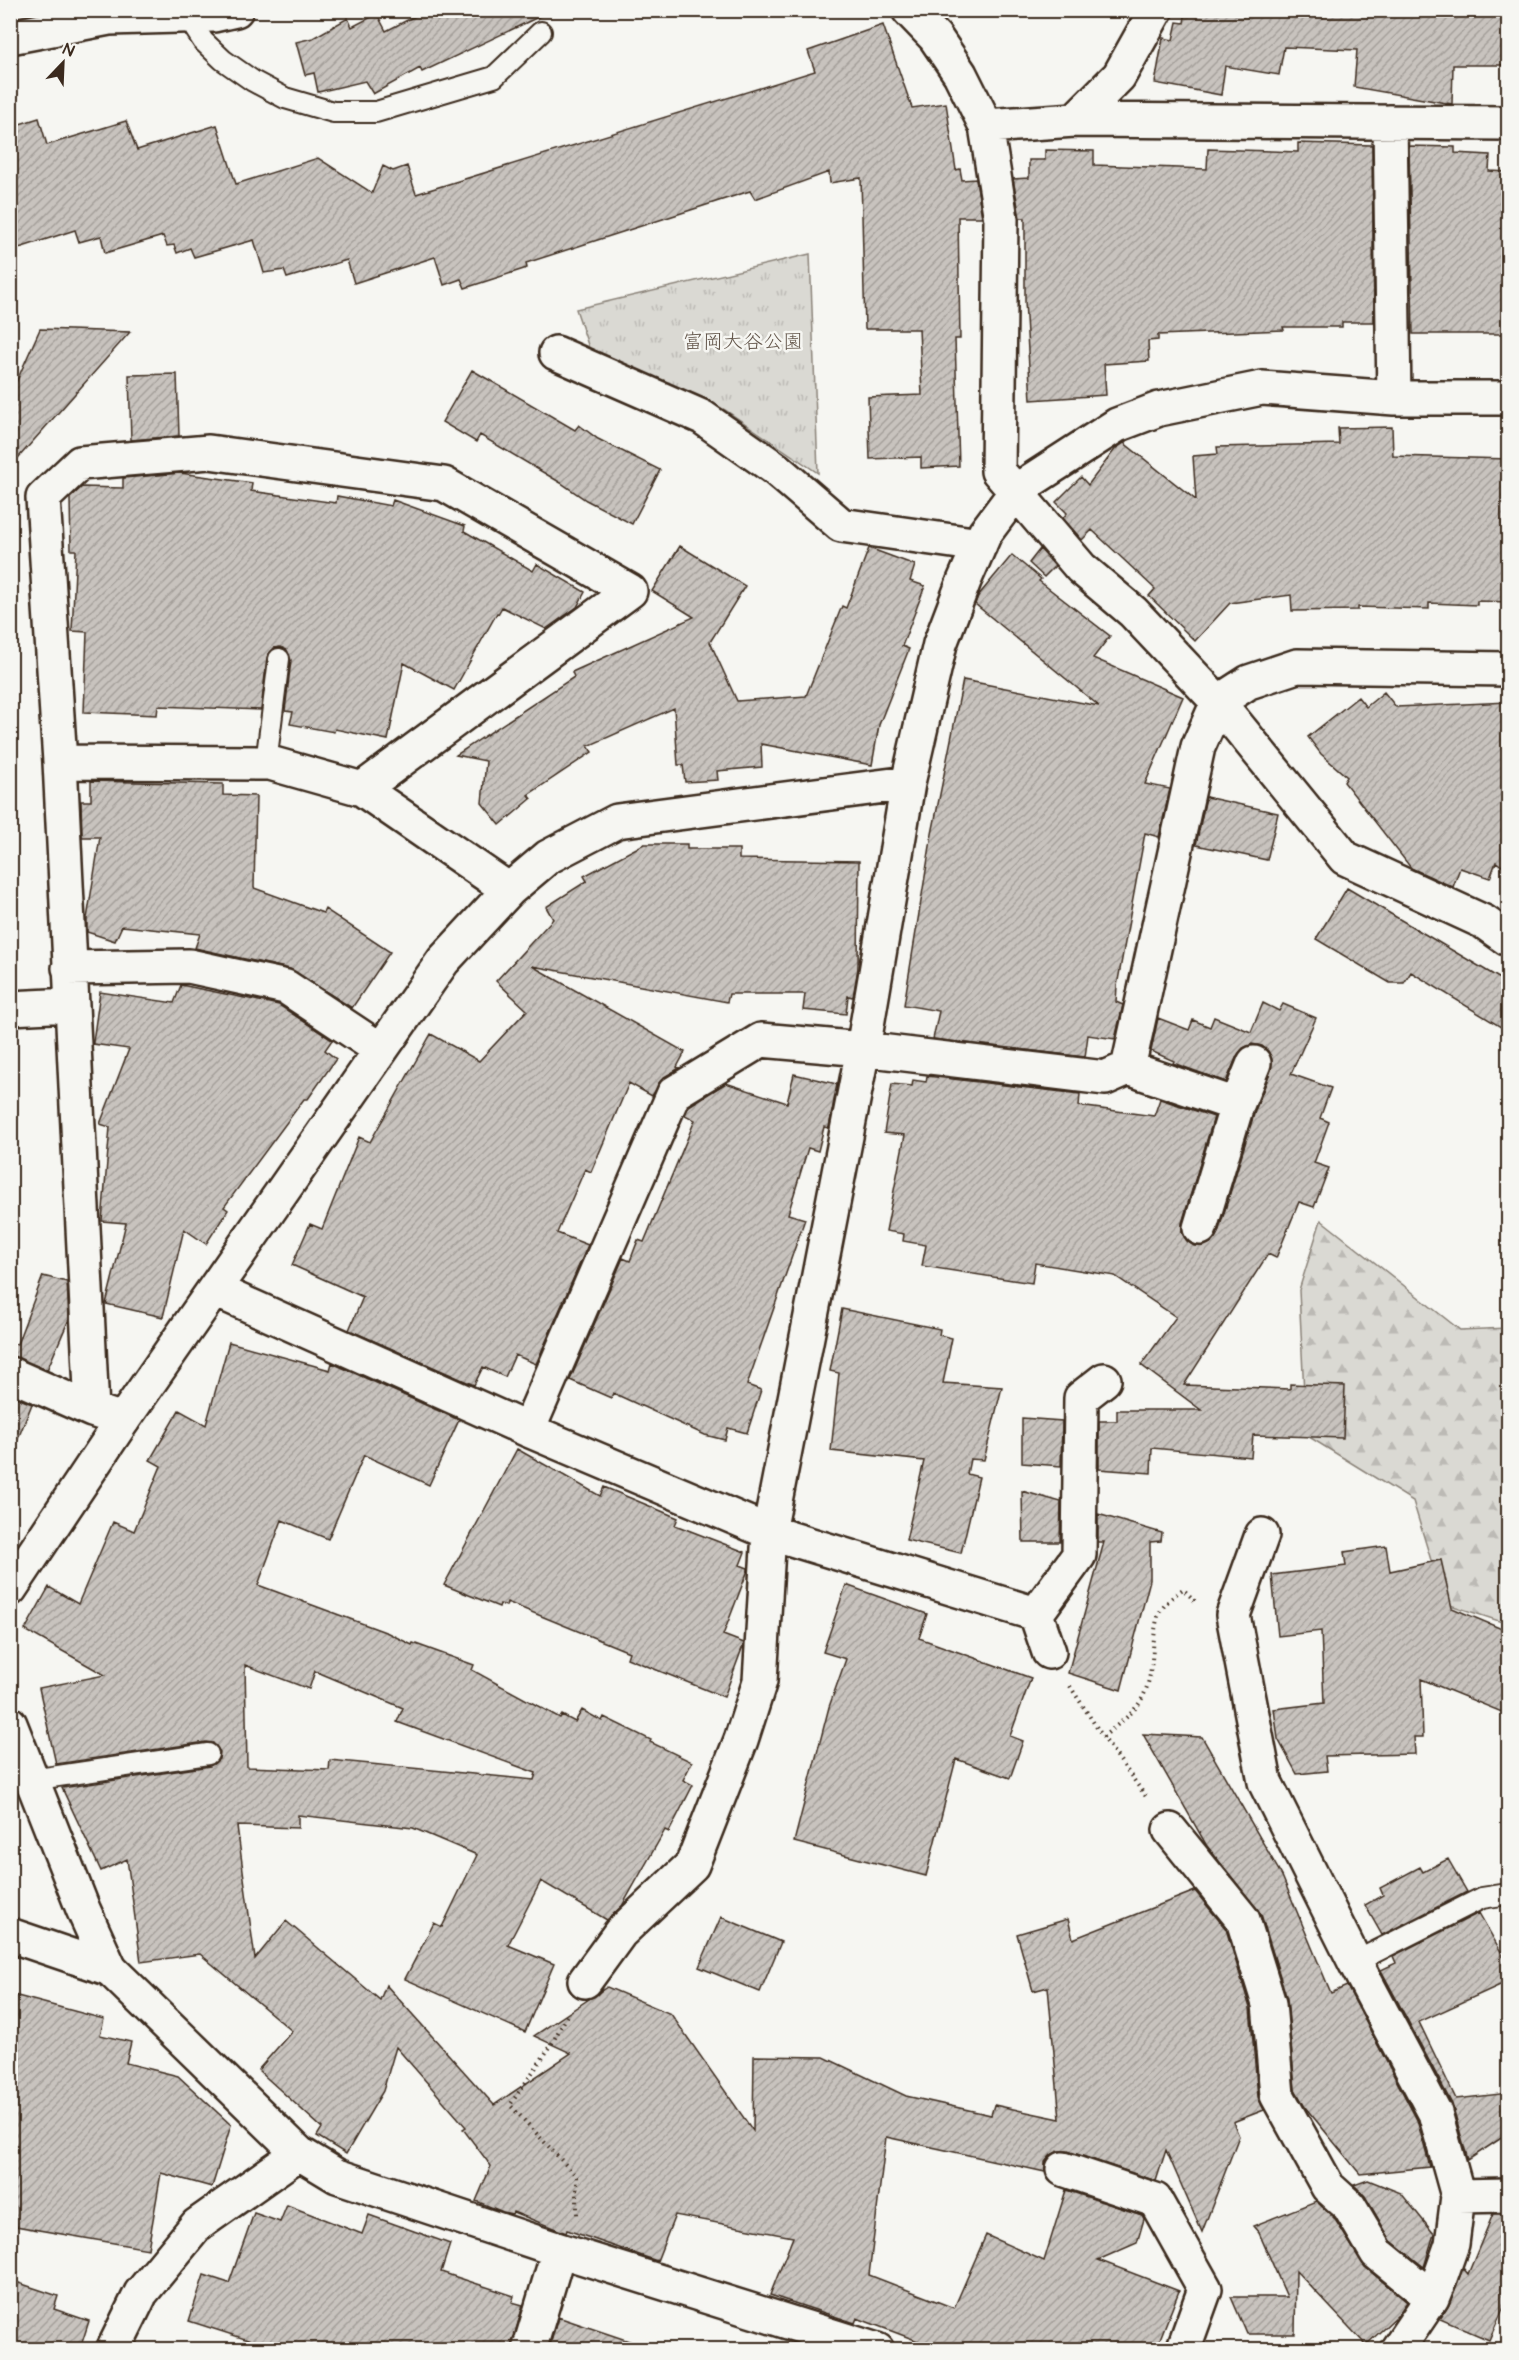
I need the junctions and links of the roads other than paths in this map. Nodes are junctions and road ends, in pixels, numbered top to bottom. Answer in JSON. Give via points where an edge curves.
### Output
{"nodes":[{"id":1,"x":909,"y":10,"type":"edge"},
{"id":2,"x":1156,"y":10,"type":"edge"},
{"id":3,"x":212,"y":13,"type":"edge"},
{"id":4,"x":541,"y":32,"type":"dead end"},
{"id":5,"x":10,"y":37,"type":"edge"},
{"id":6,"x":1075,"y":120,"type":"junction"},
{"id":7,"x":1389,"y":122,"type":"junction"},
{"id":8,"x":1509,"y":123,"type":"edge"},
{"id":9,"x":986,"y":126,"type":"junction"},
{"id":10,"x":556,"y":354,"type":"dead end"},
{"id":11,"x":1394,"y":398,"type":"junction"},
{"id":12,"x":1509,"y":398,"type":"edge"},
{"id":13,"x":1016,"y":493,"type":"junction"},
{"id":14,"x":980,"y":545,"type":"junction"},
{"id":15,"x":279,"y":659,"type":"dead end"},
{"id":16,"x":1509,"y":669,"type":"edge"},
{"id":17,"x":1218,"y":702,"type":"junction"},
{"id":18,"x":60,"y":762,"type":"junction"},
{"id":19,"x":266,"y":763,"type":"junction"},
{"id":20,"x":908,"y":783,"type":"junction"},
{"id":21,"x":362,"y":789,"type":"junction"},
{"id":22,"x":509,"y":890,"type":"junction"},
{"id":23,"x":1509,"y":939,"type":"edge"},
{"id":24,"x":69,"y":968,"type":"junction"},
{"id":25,"x":71,"y":1005,"type":"junction"},
{"id":26,"x":10,"y":1008,"type":"edge"},
{"id":27,"x":863,"y":1049,"type":"junction"},
{"id":28,"x":381,"y":1050,"type":"junction"},
{"id":29,"x":1254,"y":1063,"type":"dead end"},
{"id":30,"x":1128,"y":1068,"type":"junction"},
{"id":31,"x":1237,"y":1105,"type":"junction"},
{"id":32,"x":1200,"y":1228,"type":"dead end"},
{"id":33,"x":215,"y":1290,"type":"junction"},
{"id":34,"x":10,"y":1374,"type":"edge"},
{"id":35,"x":1104,"y":1380,"type":"dead end"},
{"id":36,"x":92,"y":1410,"type":"junction"},
{"id":37,"x":123,"y":1420,"type":"junction"},
{"id":38,"x":528,"y":1430,"type":"junction"},
{"id":39,"x":769,"y":1532,"type":"junction"},
{"id":40,"x":1262,"y":1535,"type":"dead end"},
{"id":41,"x":10,"y":1589,"type":"edge"},
{"id":42,"x":1036,"y":1614,"type":"junction"},
{"id":43,"x":1049,"y":1652,"type":"road end"},
{"id":44,"x":10,"y":1724,"type":"edge"},
{"id":45,"x":208,"y":1754,"type":"dead end"},
{"id":46,"x":31,"y":1780,"type":"junction"},
{"id":47,"x":1170,"y":1830,"type":"road end"},
{"id":48,"x":1509,"y":1894,"type":"edge"},
{"id":49,"x":10,"y":1935,"type":"edge"},
{"id":50,"x":1355,"y":1962,"type":"junction"},
{"id":51,"x":110,"y":1969,"type":"junction"},
{"id":52,"x":585,"y":1981,"type":"dead end"},
{"id":53,"x":299,"y":2153,"type":"junction"},
{"id":54,"x":1063,"y":2169,"type":"dead end"},
{"id":55,"x":1509,"y":2195,"type":"edge"},
{"id":56,"x":1458,"y":2196,"type":"junction"},
{"id":57,"x":559,"y":2250,"type":"junction"},
{"id":58,"x":1432,"y":2298,"type":"junction"},
{"id":59,"x":113,"y":2349,"type":"edge"},
{"id":60,"x":529,"y":2349,"type":"edge"},
{"id":61,"x":877,"y":2349,"type":"edge"},
{"id":62,"x":1183,"y":2349,"type":"edge"},
{"id":63,"x":1397,"y":2349,"type":"edge"}],
"edges":[{"from":1,"to":9,"type":"street","via":[[935,37],[960,74]]},
{"from":2,"to":6,"type":"street","via":[[1119,76]]},
{"from":3,"to":4,"type":"lane","via":[[203,40],[223,60],[285,98],[333,112],[376,112],[494,77]]},
{"from":3,"to":5,"type":"street","via":[[110,18]]},
{"from":6,"to":7,"type":"street"},
{"from":6,"to":9,"type":"street"},
{"from":7,"to":8,"type":"street"},
{"from":7,"to":11,"type":"street"},
{"from":9,"to":13,"type":"street","via":[[1001,219],[998,471]]},
{"from":10,"to":14,"type":"street","via":[[702,417],[776,469],[841,525]]},
{"from":11,"to":12,"type":"street"},
{"from":11,"to":13,"type":"street","via":[[1262,388],[1159,409],[1117,425]]},
{"from":13,"to":14,"type":"street","via":[[985,532]]},
{"from":13,"to":17,"type":"street","via":[[1081,568],[1133,612]]},
{"from":14,"to":20,"type":"street","via":[[940,644]]},
{"from":15,"to":19,"type":"lane"},
{"from":16,"to":17,"type":"street","via":[[1297,666],[1249,682]]},
{"from":17,"to":23,"type":"street","via":[[1345,858],[1484,922]]},
{"from":17,"to":30,"type":"street","via":[[1198,747]]},
{"from":18,"to":19,"type":"street"},
{"from":18,"to":21,"type":"street","via":[[43,498],[80,463],[209,452],[444,484],[630,591]]},
{"from":18,"to":24,"type":"street"},
{"from":19,"to":21,"type":"street"},
{"from":20,"to":22,"type":"street","via":[[617,821],[548,857]]},
{"from":20,"to":27,"type":"street"},
{"from":21,"to":22,"type":"street"},
{"from":22,"to":28,"type":"street","via":[[443,961]]},
{"from":24,"to":25,"type":"street"},
{"from":24,"to":28,"type":"street","via":[[189,966],[286,987]]},
{"from":25,"to":26,"type":"street"},
{"from":25,"to":36,"type":"street"},
{"from":27,"to":30,"type":"street","via":[[1105,1078]]},
{"from":27,"to":38,"type":"street","via":[[761,1040],[674,1094]]},
{"from":27,"to":39,"type":"street"},
{"from":28,"to":33,"type":"street"},
{"from":29,"to":31,"type":"street"},
{"from":30,"to":31,"type":"street"},
{"from":31,"to":32,"type":"street"},
{"from":33,"to":37,"type":"street"},
{"from":33,"to":38,"type":"street"},
{"from":34,"to":36,"type":"street"},
{"from":35,"to":42,"type":"street","via":[[1081,1398],[1079,1555]]},
{"from":36,"to":37,"type":"street"},
{"from":37,"to":41,"type":"street"},
{"from":38,"to":39,"type":"street"},
{"from":39,"to":42,"type":"street"},
{"from":39,"to":52,"type":"street","via":[[760,1681],[692,1865],[620,1933]]},
{"from":40,"to":50,"type":"street","via":[[1233,1615],[1264,1782]]},
{"from":42,"to":43,"type":"street"},
{"from":44,"to":46,"type":"street"},
{"from":45,"to":46,"type":"lane"},
{"from":46,"to":51,"type":"street"},
{"from":47,"to":58,"type":"street","via":[[1243,1920],[1269,2004],[1277,2095],[1322,2177],[1349,2206],[1377,2253]]},
{"from":48,"to":50,"type":"lane","via":[[1482,1898]]},
{"from":49,"to":51,"type":"street"},
{"from":50,"to":56,"type":"street","via":[[1435,2113]]},
{"from":51,"to":53,"type":"street"},
{"from":53,"to":57,"type":"street","via":[[337,2176]]},
{"from":53,"to":59,"type":"street","via":[[197,2226],[141,2293]]},
{"from":54,"to":62,"type":"street","via":[[1155,2200],[1205,2289]]},
{"from":55,"to":56,"type":"street"},
{"from":56,"to":58,"type":"street","via":[[1452,2244]]},
{"from":57,"to":60,"type":"street"},
{"from":57,"to":61,"type":"street"},
{"from":58,"to":63,"type":"street"}]}
